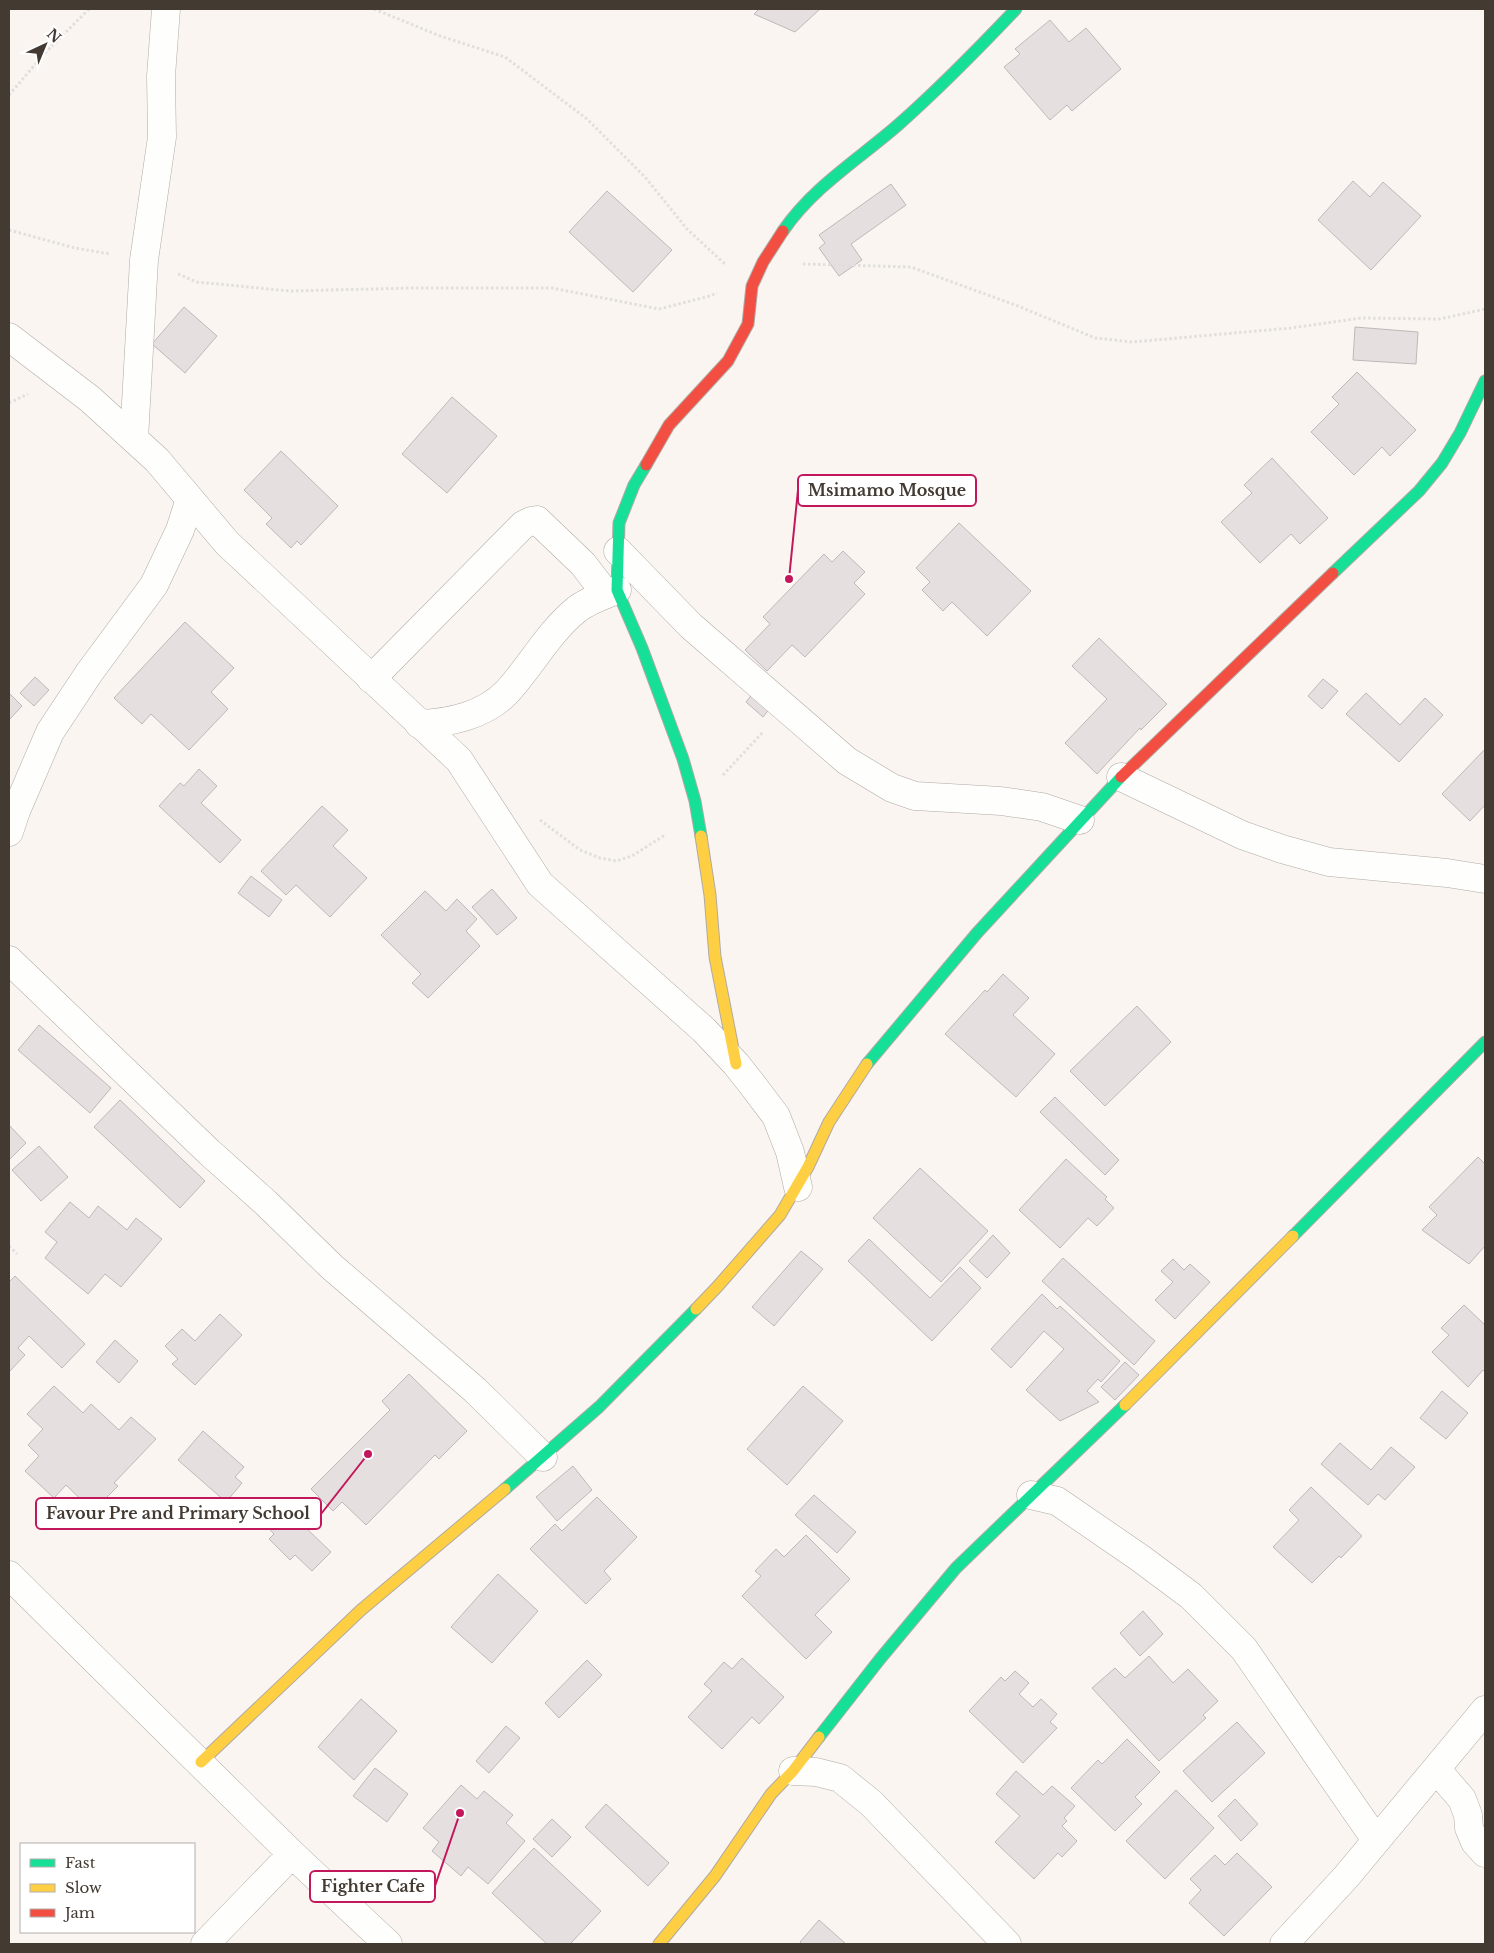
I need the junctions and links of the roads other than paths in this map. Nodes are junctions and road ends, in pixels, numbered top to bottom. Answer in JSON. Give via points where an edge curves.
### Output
{"nodes":[{"id":1,"x":166,"y":9,"type":"edge"},
{"id":2,"x":1016,"y":9,"type":"edge"},
{"id":3,"x":9,"y":337,"type":"edge"},
{"id":4,"x":1485,"y":380,"type":"edge"},
{"id":5,"x":134,"y":439,"type":"junction"},
{"id":6,"x":190,"y":499,"type":"junction"},
{"id":7,"x":618,"y":551,"type":"junction"},
{"id":8,"x":612,"y":592,"type":"junction"},
{"id":9,"x":371,"y":679,"type":"junction"},
{"id":10,"x":419,"y":724,"type":"junction"},
{"id":11,"x":1120,"y":777,"type":"junction"},
{"id":12,"x":1080,"y":820,"type":"junction"},
{"id":13,"x":9,"y":832,"type":"edge"},
{"id":14,"x":1485,"y":879,"type":"edge"},
{"id":15,"x":9,"y":960,"type":"edge"},
{"id":16,"x":1485,"y":1042,"type":"edge"},
{"id":17,"x":736,"y":1064,"type":"junction"},
{"id":18,"x":798,"y":1186,"type":"junction"},
{"id":19,"x":542,"y":1457,"type":"junction"},
{"id":20,"x":1031,"y":1495,"type":"junction"},
{"id":21,"x":9,"y":1574,"type":"edge"},
{"id":22,"x":1485,"y":1710,"type":"edge"},
{"id":23,"x":200,"y":1762,"type":"junction"},
{"id":24,"x":1436,"y":1769,"type":"junction"},
{"id":25,"x":793,"y":1770,"type":"junction"},
{"id":26,"x":1376,"y":1840,"type":"junction"},
{"id":27,"x":1485,"y":1853,"type":"edge"},
{"id":28,"x":292,"y":1854,"type":"junction"},
{"id":29,"x":205,"y":1944,"type":"edge"},
{"id":30,"x":388,"y":1944,"type":"edge"},
{"id":31,"x":659,"y":1944,"type":"edge"},
{"id":32,"x":1007,"y":1944,"type":"edge"},
{"id":33,"x":1284,"y":1944,"type":"edge"}],
"edges":[{"from":1,"to":5,"type":"street","via":[[161,76],[162,137],[144,260]]},
{"from":2,"to":7,"type":"street","via":[[964,64],[813,195],[789,223],[747,283],[748,324],[728,361],[669,425],[634,485],[619,523]]},
{"from":3,"to":5,"type":"street","via":[[90,399]]},
{"from":4,"to":11,"type":"street","via":[[1442,463],[1419,490]]},
{"from":5,"to":6,"type":"street"},
{"from":6,"to":9,"type":"street","via":[[227,543]]},
{"from":6,"to":13,"type":"street","via":[[180,530],[154,585],[50,732]]},
{"from":7,"to":8,"type":"street"},
{"from":7,"to":12,"type":"street","via":[[691,626],[847,761],[892,788],[915,796],[1042,807]]},
{"from":8,"to":9,"type":"street","via":[[537,520],[531,521],[523,525]]},
{"from":8,"to":10,"type":"street","via":[[577,609],[566,619],[507,692],[492,704],[440,724]]},
{"from":8,"to":17,"type":"street","via":[[642,648],[695,801],[710,895],[715,957]]},
{"from":9,"to":10,"type":"street"},
{"from":10,"to":17,"type":"street","via":[[459,760],[540,884],[704,1030]]},
{"from":11,"to":12,"type":"street"},
{"from":11,"to":14,"type":"street","via":[[1242,836],[1282,849],[1329,862]]},
{"from":12,"to":18,"type":"street","via":[[977,933],[864,1068],[829,1122]]},
{"from":15,"to":19,"type":"street","via":[[332,1267],[475,1390]]},
{"from":16,"to":20,"type":"street","via":[[1130,1400]]},
{"from":17,"to":18,"type":"street","via":[[776,1116],[790,1152]]},
{"from":18,"to":19,"type":"street","via":[[780,1215],[718,1286],[599,1407]]},
{"from":19,"to":23,"type":"street","via":[[361,1610]]},
{"from":20,"to":25,"type":"street","via":[[956,1568]]},
{"from":20,"to":26,"type":"street","via":[[1057,1501],[1184,1590],[1219,1623],[1244,1649]]},
{"from":21,"to":23,"type":"street"},
{"from":22,"to":24,"type":"street"},
{"from":23,"to":28,"type":"street"},
{"from":24,"to":26,"type":"street"},
{"from":24,"to":27,"type":"street","via":[[1462,1799],[1469,1828]]},
{"from":25,"to":31,"type":"street","via":[[770,1794],[715,1876]]},
{"from":25,"to":32,"type":"street","via":[[840,1778],[848,1784]]},
{"from":26,"to":33,"type":"street"},
{"from":28,"to":29,"type":"street"},
{"from":28,"to":30,"type":"street"}]}
